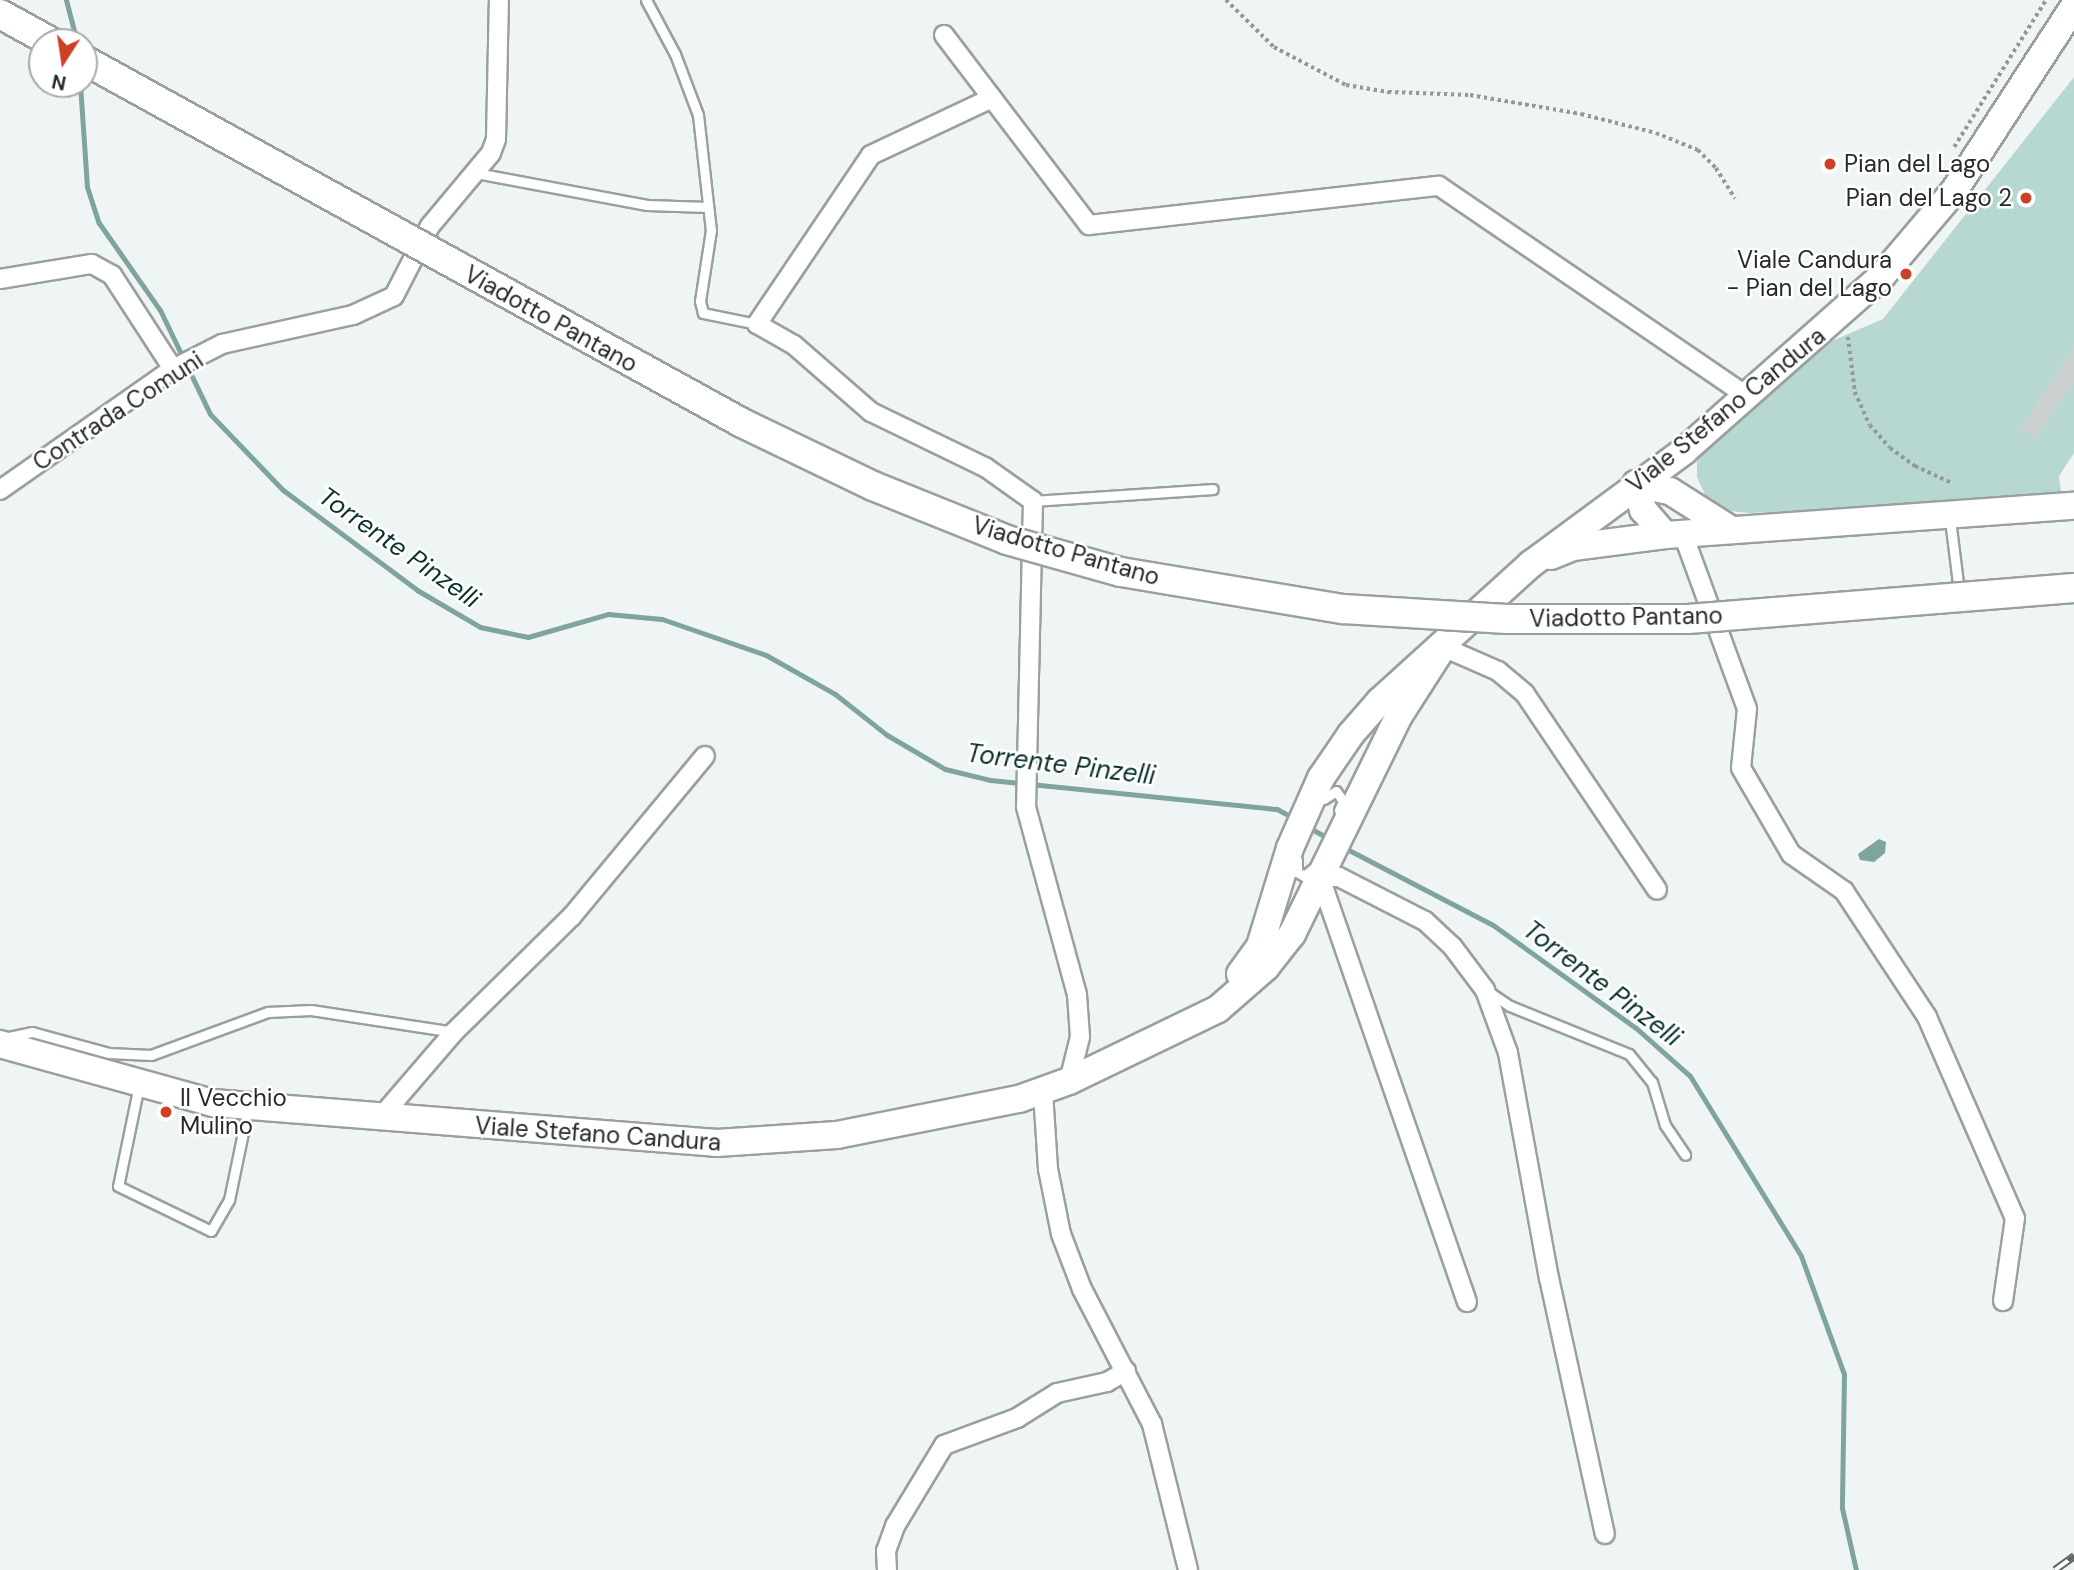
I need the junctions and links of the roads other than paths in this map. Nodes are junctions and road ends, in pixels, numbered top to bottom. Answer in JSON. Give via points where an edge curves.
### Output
{"nodes":[{"id":1,"x":499,"y":0,"type":"edge"},
{"id":2,"x":646,"y":0,"type":"edge"},
{"id":3,"x":2074,"y":6,"type":"edge"},
{"id":4,"x":0,"y":14,"type":"edge"},
{"id":5,"x":28,"y":29,"type":"edge"},
{"id":6,"x":944,"y":35,"type":"dead end"},
{"id":7,"x":98,"y":68,"type":"edge"},
{"id":8,"x":992,"y":97,"type":"junction"},
{"id":9,"x":476,"y":173,"type":"junction"},
{"id":10,"x":708,"y":207,"type":"junction"},
{"id":11,"x":0,"y":279,"type":"edge"},
{"id":12,"x":757,"y":324,"type":"junction"},
{"id":13,"x":173,"y":369,"type":"junction"},
{"id":14,"x":1748,"y":397,"type":"junction"},
{"id":15,"x":1684,"y":451,"type":"junction"},
{"id":16,"x":1636,"y":484,"type":"junction"},
{"id":17,"x":0,"y":489,"type":"edge"},
{"id":18,"x":1213,"y":489,"type":"dead end"},
{"id":19,"x":1033,"y":501,"type":"junction"},
{"id":20,"x":1689,"y":503,"type":"junction"},
{"id":21,"x":2074,"y":506,"type":"edge"},
{"id":22,"x":1949,"y":513,"type":"junction"},
{"id":23,"x":1730,"y":529,"type":"junction"},
{"id":24,"x":1674,"y":535,"type":"junction"},
{"id":25,"x":1531,"y":564,"type":"junction"},
{"id":26,"x":1958,"y":583,"type":"dead end"},
{"id":27,"x":2074,"y":588,"type":"edge"},
{"id":28,"x":1443,"y":647,"type":"junction"},
{"id":29,"x":705,"y":756,"type":"dead end"},
{"id":30,"x":1306,"y":825,"type":"junction"},
{"id":31,"x":1332,"y":842,"type":"junction"},
{"id":32,"x":1657,"y":890,"type":"dead end"},
{"id":33,"x":1485,"y":990,"type":"junction"},
{"id":34,"x":1184,"y":1025,"type":"junction"},
{"id":35,"x":454,"y":1032,"type":"junction"},
{"id":36,"x":0,"y":1042,"type":"edge"},
{"id":37,"x":1069,"y":1081,"type":"junction"},
{"id":38,"x":139,"y":1085,"type":"junction"},
{"id":39,"x":1043,"y":1091,"type":"junction"},
{"id":40,"x":248,"y":1107,"type":"junction"},
{"id":41,"x":380,"y":1118,"type":"junction"},
{"id":42,"x":1685,"y":1155,"type":"dead end"},
{"id":43,"x":2003,"y":1301,"type":"dead end"},
{"id":44,"x":1466,"y":1302,"type":"dead end"},
{"id":45,"x":1126,"y":1371,"type":"junction"},
{"id":46,"x":1605,"y":1534,"type":"dead end"},
{"id":47,"x":887,"y":1570,"type":"edge"},
{"id":48,"x":1188,"y":1570,"type":"edge"}],
"edges":[{"from":1,"to":9,"type":"street","name":"Contrada Comuni","via":[[496,139]]},
{"from":2,"to":10,"type":"lane","via":[[675,54],[698,115]]},
{"from":3,"to":14,"type":"main road","name":"Viale Stefano Candura","via":[[1954,191],[1844,313]]},
{"from":4,"to":5,"type":"main road"},
{"from":6,"to":8,"type":"street"},
{"from":7,"to":27,"type":"main road","name":"Viadotto Pantano","bridge":true,"via":[[743,423],[873,486],[1007,540],[1121,572],[1343,609],[1507,619],[1688,619]]},
{"from":8,"to":12,"type":"street","via":[[871,155]]},
{"from":8,"to":14,"type":"street","via":[[1089,225],[1439,186]]},
{"from":9,"to":10,"type":"lane","via":[[647,205]]},
{"from":9,"to":13,"type":"street","name":"Contrada Comuni","via":[[450,199],[415,252],[394,296],[379,306],[222,344]]},
{"from":10,"to":12,"type":"lane","via":[[711,230],[700,301],[703,313]]},
{"from":11,"to":13,"type":"street","via":[[92,264],[112,275]]},
{"from":12,"to":19,"type":"street","via":[[794,345],[871,412],[985,467]]},
{"from":13,"to":17,"type":"street","name":"Contrada Comuni"},
{"from":14,"to":15,"type":"main road","name":"Viale Stefano Candura"},
{"from":15,"to":16,"type":"main road","name":"Viale Stefano Candura"},
{"from":15,"to":20,"type":"main road","via":[[1683,481]]},
{"from":16,"to":20,"type":"main road","via":[[1670,491]]},
{"from":16,"to":24,"type":"main road","via":[[1643,510]]},
{"from":16,"to":25,"type":"main road","name":"Viale Stefano Candura"},
{"from":18,"to":19,"type":"lane"},
{"from":19,"to":37,"type":"street","via":[[1026,807],[1077,995],[1080,1037]]},
{"from":20,"to":23,"type":"main road"},
{"from":21,"to":22,"type":"main road"},
{"from":22,"to":23,"type":"main road"},
{"from":22,"to":26,"type":"lane"},
{"from":23,"to":24,"type":"main road"},
{"from":24,"to":25,"type":"main road","via":[[1573,547]]},
{"from":24,"to":43,"type":"street","via":[[1747,709],[1741,768],[1791,854],[1844,891],[1927,1017],[2015,1218]]},
{"from":25,"to":28,"type":"main road","name":"Viale Stefano Candura"},
{"from":28,"to":30,"type":"main road","name":"Viale Stefano Candura","via":[[1380,701],[1351,734]]},
{"from":28,"to":31,"type":"main road","name":"Viale Stefano Candura","via":[[1400,714]]},
{"from":28,"to":32,"type":"street","via":[[1498,671],[1525,694]]},
{"from":29,"to":35,"type":"street","via":[[572,916]]},
{"from":30,"to":31,"type":"lane","via":[[1327,793],[1336,791],[1343,801]]},
{"from":30,"to":31,"type":"lane","via":[[1297,872],[1304,877],[1311,874]]},
{"from":30,"to":34,"type":"main road","name":"Viale Stefano Candura","via":[[1260,946],[1234,982]]},
{"from":31,"to":33,"type":"street","via":[[1339,877],[1425,921],[1452,946]]},
{"from":31,"to":34,"type":"main road","name":"Viale Stefano Candura","via":[[1292,934],[1266,967],[1234,997]]},
{"from":31,"to":44,"type":"street"},
{"from":33,"to":42,"type":"lane","via":[[1510,1006],[1629,1054],[1652,1082],[1665,1125]]},
{"from":33,"to":46,"type":"street","via":[[1508,1053],[1549,1279]]},
{"from":34,"to":37,"type":"main road","name":"Viale Stefano Candura"},
{"from":35,"to":36,"type":"lane","via":[[290,1010],[228,1024],[151,1055],[109,1052],[33,1032],[12,1033]]},
{"from":35,"to":41,"type":"street"},
{"from":36,"to":38,"type":"main road","name":"Viale Stefano Candura"},
{"from":37,"to":39,"type":"main road","name":"Viale Stefano Candura"},
{"from":38,"to":40,"type":"main road","name":"Viale Stefano Candura"},
{"from":38,"to":40,"type":"lane","via":[[118,1186],[211,1231],[229,1200]]},
{"from":39,"to":41,"type":"main road","name":"Viale Stefano Candura","via":[[837,1135],[755,1142],[594,1136]]},
{"from":39,"to":45,"type":"street","via":[[1048,1169],[1061,1234],[1082,1289]]},
{"from":40,"to":41,"type":"main road","name":"Viale Stefano Candura"},
{"from":45,"to":47,"type":"street","via":[[1107,1382],[1057,1393],[1017,1418],[944,1445],[895,1526],[886,1551]]},
{"from":45,"to":48,"type":"street","via":[[1163,1456],[1170,1506]]}]}
